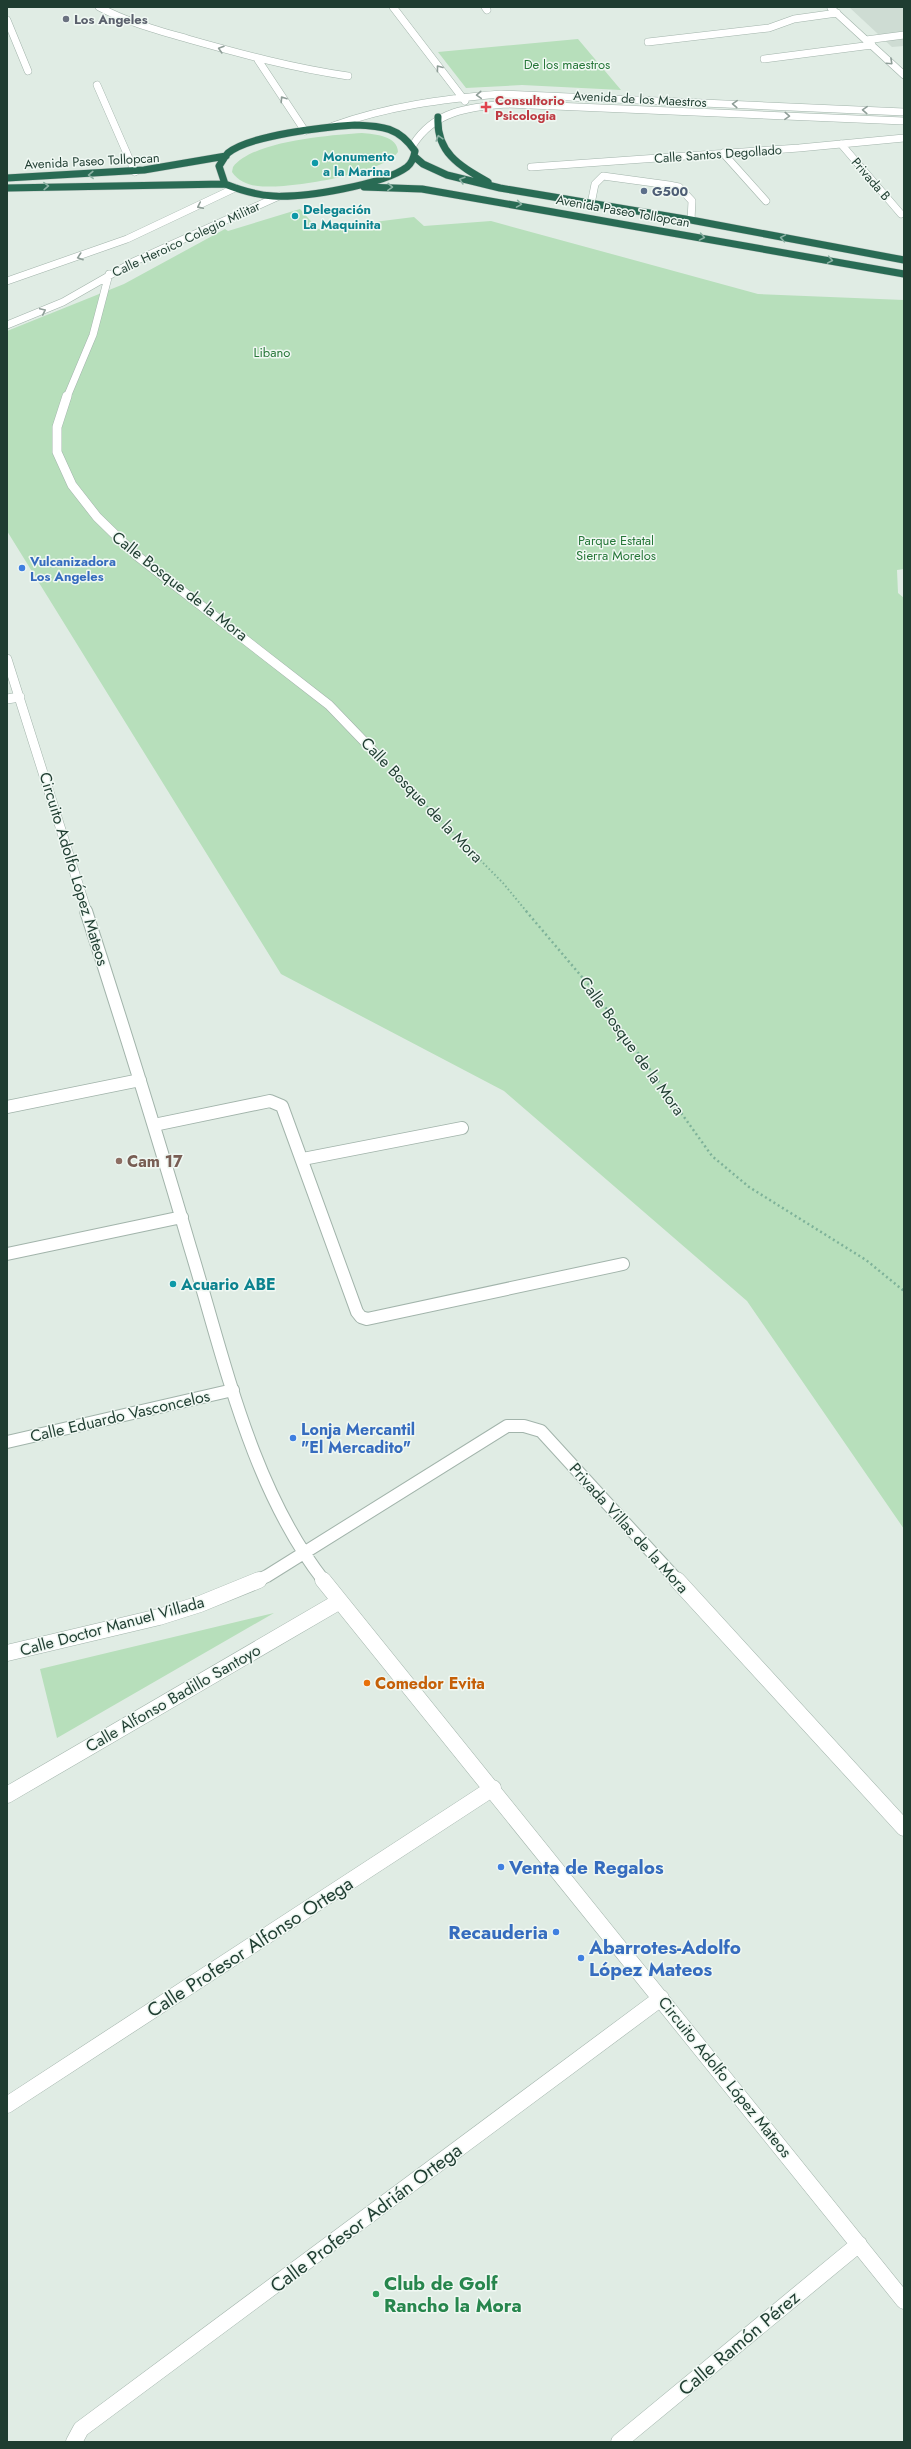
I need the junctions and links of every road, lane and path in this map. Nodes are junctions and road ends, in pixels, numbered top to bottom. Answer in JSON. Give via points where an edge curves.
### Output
{"nodes":[{"id":1,"x":100,"y":7,"type":"edge"},
{"id":2,"x":393,"y":7,"type":"edge"},
{"id":3,"x":830,"y":7,"type":"edge"},
{"id":4,"x":837,"y":13,"type":"junction"},
{"id":5,"x":7,"y":20,"type":"edge"},
{"id":6,"x":904,"y":35,"type":"edge"},
{"id":7,"x":866,"y":40,"type":"junction"},
{"id":8,"x":648,"y":42,"type":"dead end"},
{"id":9,"x":872,"y":45,"type":"junction"},
{"id":10,"x":764,"y":59,"type":"dead end"},
{"id":11,"x":258,"y":60,"type":"junction"},
{"id":12,"x":28,"y":71,"type":"dead end"},
{"id":13,"x":904,"y":75,"type":"edge"},
{"id":14,"x":348,"y":76,"type":"dead end"},
{"id":15,"x":97,"y":85,"type":"dead end"},
{"id":16,"x":460,"y":97,"type":"junction"},
{"id":17,"x":475,"y":107,"type":"junction"},
{"id":18,"x":904,"y":112,"type":"edge"},
{"id":19,"x":438,"y":117,"type":"junction"},
{"id":20,"x":904,"y":121,"type":"edge"},
{"id":21,"x":333,"y":126,"type":"junction"},
{"id":22,"x":305,"y":131,"type":"junction"},
{"id":23,"x":904,"y":138,"type":"edge"},
{"id":24,"x":841,"y":144,"type":"junction"},
{"id":25,"x":413,"y":145,"type":"junction"},
{"id":26,"x":723,"y":153,"type":"junction"},
{"id":27,"x":226,"y":156,"type":"junction"},
{"id":28,"x":415,"y":156,"type":"junction"},
{"id":29,"x":531,"y":167,"type":"dead end"},
{"id":30,"x":135,"y":172,"type":"junction"},
{"id":31,"x":7,"y":178,"type":"edge"},
{"id":32,"x":225,"y":184,"type":"junction"},
{"id":33,"x":7,"y":188,"type":"edge"},
{"id":34,"x":234,"y":188,"type":"junction"},
{"id":35,"x":337,"y":188,"type":"junction"},
{"id":36,"x":500,"y":188,"type":"junction"},
{"id":37,"x":279,"y":196,"type":"junction"},
{"id":38,"x":766,"y":201,"type":"dead end"},
{"id":39,"x":591,"y":204,"type":"junction"},
{"id":40,"x":901,"y":214,"type":"dead end"},
{"id":41,"x":691,"y":220,"type":"junction"},
{"id":42,"x":904,"y":260,"type":"edge"},
{"id":43,"x":109,"y":274,"type":"junction"},
{"id":44,"x":904,"y":274,"type":"edge"},
{"id":45,"x":7,"y":281,"type":"edge"},
{"id":46,"x":7,"y":325,"type":"edge"},
{"id":47,"x":7,"y":659,"type":"edge"},
{"id":48,"x":14,"y":698,"type":"edge"},
{"id":49,"x":379,"y":757,"type":"joint"},
{"id":50,"x":140,"y":1080,"type":"junction"},
{"id":51,"x":7,"y":1107,"type":"edge"},
{"id":52,"x":154,"y":1125,"type":"junction"},
{"id":53,"x":462,"y":1128,"type":"dead end"},
{"id":54,"x":303,"y":1159,"type":"junction"},
{"id":55,"x":182,"y":1217,"type":"junction"},
{"id":56,"x":7,"y":1254,"type":"edge"},
{"id":57,"x":623,"y":1264,"type":"dead end"},
{"id":58,"x":904,"y":1291,"type":"edge"},
{"id":59,"x":233,"y":1390,"type":"junction"},
{"id":60,"x":7,"y":1442,"type":"edge"},
{"id":61,"x":304,"y":1555,"type":"junction"},
{"id":62,"x":340,"y":1601,"type":"junction"},
{"id":63,"x":7,"y":1653,"type":"edge"},
{"id":64,"x":493,"y":1788,"type":"junction"},
{"id":65,"x":7,"y":1795,"type":"edge"},
{"id":66,"x":904,"y":1828,"type":"edge"},
{"id":67,"x":662,"y":1998,"type":"junction"},
{"id":68,"x":7,"y":2105,"type":"edge"},
{"id":69,"x":859,"y":2244,"type":"junction"},
{"id":70,"x":904,"y":2301,"type":"edge"},
{"id":71,"x":74,"y":2442,"type":"edge"},
{"id":72,"x":619,"y":2442,"type":"edge"}],
"edges":[{"from":11,"to":1,"type":"street","one_way":true,"via":[[126,20]]},
{"from":16,"to":2,"type":"street","one_way":true},
{"from":3,"to":4,"type":"street"},
{"from":4,"to":7,"type":"street"},
{"from":4,"to":8,"type":"street","via":[[794,19],[769,28]]},
{"from":5,"to":12,"type":"street"},
{"from":6,"to":7,"type":"street"},
{"from":7,"to":9,"type":"street"},
{"from":9,"to":10,"type":"street"},
{"from":9,"to":13,"type":"street","one_way":true},
{"from":11,"to":14,"type":"street"},
{"from":22,"to":11,"type":"street","one_way":true},
{"from":15,"to":30,"type":"street"},
{"from":16,"to":17,"type":"street"},
{"from":18,"to":16,"type":"street","name":"Avenida de los Maestros","one_way":true,"via":[[525,94]]},
{"from":16,"to":21,"type":"street","name":"Avenida de los Maestros","via":[[369,113]]},
{"from":17,"to":19,"type":"street","name":"Avenida de los Maestros"},
{"from":17,"to":20,"type":"street","name":"Avenida de los Maestros","one_way":true,"via":[[530,104]]},
{"from":19,"to":25,"type":"street","name":"Avenida de los Maestros","via":[[419,133]]},
{"from":36,"to":19,"type":"highway","one_way":true,"via":[[449,156],[437,135]]},
{"from":21,"to":22,"type":"highway","name":"Avenida Paseo Tollopcan"},
{"from":21,"to":25,"type":"highway","name":"Avenida Paseo Tollopcan","via":[[357,125],[385,129],[402,136]]},
{"from":22,"to":27,"type":"highway","name":"Avenida Paseo Tollopcan","via":[[244,145]]},
{"from":23,"to":24,"type":"street","name":"Calle Santos Degollado"},
{"from":24,"to":26,"type":"street","name":"Calle Santos Degollado"},
{"from":24,"to":40,"type":"street","name":"Privada B"},
{"from":25,"to":28,"type":"highway"},
{"from":26,"to":29,"type":"street","name":"Calle Santos Degollado"},
{"from":26,"to":38,"type":"street"},
{"from":27,"to":30,"type":"highway","name":"Avenida Paseo Tollopcan"},
{"from":27,"to":32,"type":"highway","via":[[219,166]]},
{"from":28,"to":35,"type":"highway","via":[[394,174]]},
{"from":36,"to":28,"type":"highway","name":"Avenida Paseo Tollopcan","one_way":true,"via":[[447,175],[423,164]]},
{"from":30,"to":31,"type":"highway","name":"Avenida Paseo Tollopcan","one_way":true},
{"from":33,"to":32,"type":"highway","name":"Avenida Paseo Tollopcan","one_way":true},
{"from":32,"to":34,"type":"highway"},
{"from":34,"to":37,"type":"highway","via":[[244,192]]},
{"from":34,"to":45,"type":"street","name":"Calle Heroico Colegio Militar","one_way":true,"via":[[127,239]]},
{"from":35,"to":37,"type":"highway","via":[[309,194]]},
{"from":35,"to":44,"type":"highway","name":"Avenida Paseo Tollopcan","one_way":true,"via":[[369,186],[422,189]]},
{"from":36,"to":39,"type":"highway","name":"Avenida Paseo Tollopcan"},
{"from":37,"to":43,"type":"street","name":"Calle Heroico Colegio Militar"},
{"from":39,"to":41,"type":"highway","name":"Avenida Paseo Tollopcan"},
{"from":39,"to":41,"type":"street","via":[[595,184],[598,178],[603,176],[669,185],[679,187],[692,201]]},
{"from":42,"to":41,"type":"highway","name":"Avenida Paseo Tollopcan","one_way":true},
{"from":46,"to":43,"type":"street","name":"Calle Heroico Colegio Militar","one_way":true,"via":[[64,302]]},
{"from":43,"to":49,"type":"street","name":"Calle Bosque de la Mora","via":[[97,324],[59,417],[57,451],[65,471],[85,504],[107,529],[136,555],[329,705]]},
{"from":47,"to":48,"type":"street","name":"Circuito Adolfo López Mateos"},
{"from":48,"to":50,"type":"street","name":"Circuito Adolfo López Mateos"},
{"from":49,"to":58,"type":"path","name":"Calle Bosque de la Mora","via":[[503,883],[588,984],[712,1156],[749,1188],[866,1260]]},
{"from":50,"to":51,"type":"street"},
{"from":50,"to":52,"type":"street","name":"Circuito Adolfo López Mateos"},
{"from":52,"to":54,"type":"street","via":[[270,1101],[282,1106],[285,1111]]},
{"from":52,"to":55,"type":"street","name":"Circuito Adolfo López Mateos"},
{"from":53,"to":54,"type":"street"},
{"from":54,"to":57,"type":"street","via":[[357,1312],[360,1317],[367,1320]]},
{"from":55,"to":56,"type":"street"},
{"from":55,"to":59,"type":"street","name":"Circuito Adolfo López Mateos"},
{"from":59,"to":60,"type":"street","name":"Calle Eduardo Vasconcelos"},
{"from":59,"to":61,"type":"street","name":"Circuito Adolfo López Mateos","via":[[270,1493]]},
{"from":61,"to":62,"type":"street","name":"Circuito Adolfo López Mateos"},
{"from":61,"to":63,"type":"street","name":"Calle Doctor Manuel Villada","via":[[267,1576],[200,1604],[159,1617]]},
{"from":61,"to":66,"type":"street","name":"Privada Villas de la Mora","via":[[507,1426],[531,1426],[541,1431]]},
{"from":62,"to":64,"type":"street","name":"Circuito Adolfo López Mateos"},
{"from":62,"to":65,"type":"street","name":"Calle Alfonso Badillo Santoyo"},
{"from":64,"to":67,"type":"street","name":"Circuito Adolfo López Mateos"},
{"from":64,"to":68,"type":"street","name":"Calle Profesor Alfonso Ortega"},
{"from":67,"to":69,"type":"street","name":"Circuito Adolfo López Mateos"},
{"from":67,"to":71,"type":"street","name":"Calle Profesor Adrián Ortega","via":[[81,2429]]},
{"from":69,"to":70,"type":"street","name":"Circuito Adolfo López Mateos"},
{"from":69,"to":72,"type":"street","name":"Calle Ramón Pérez"}]}
